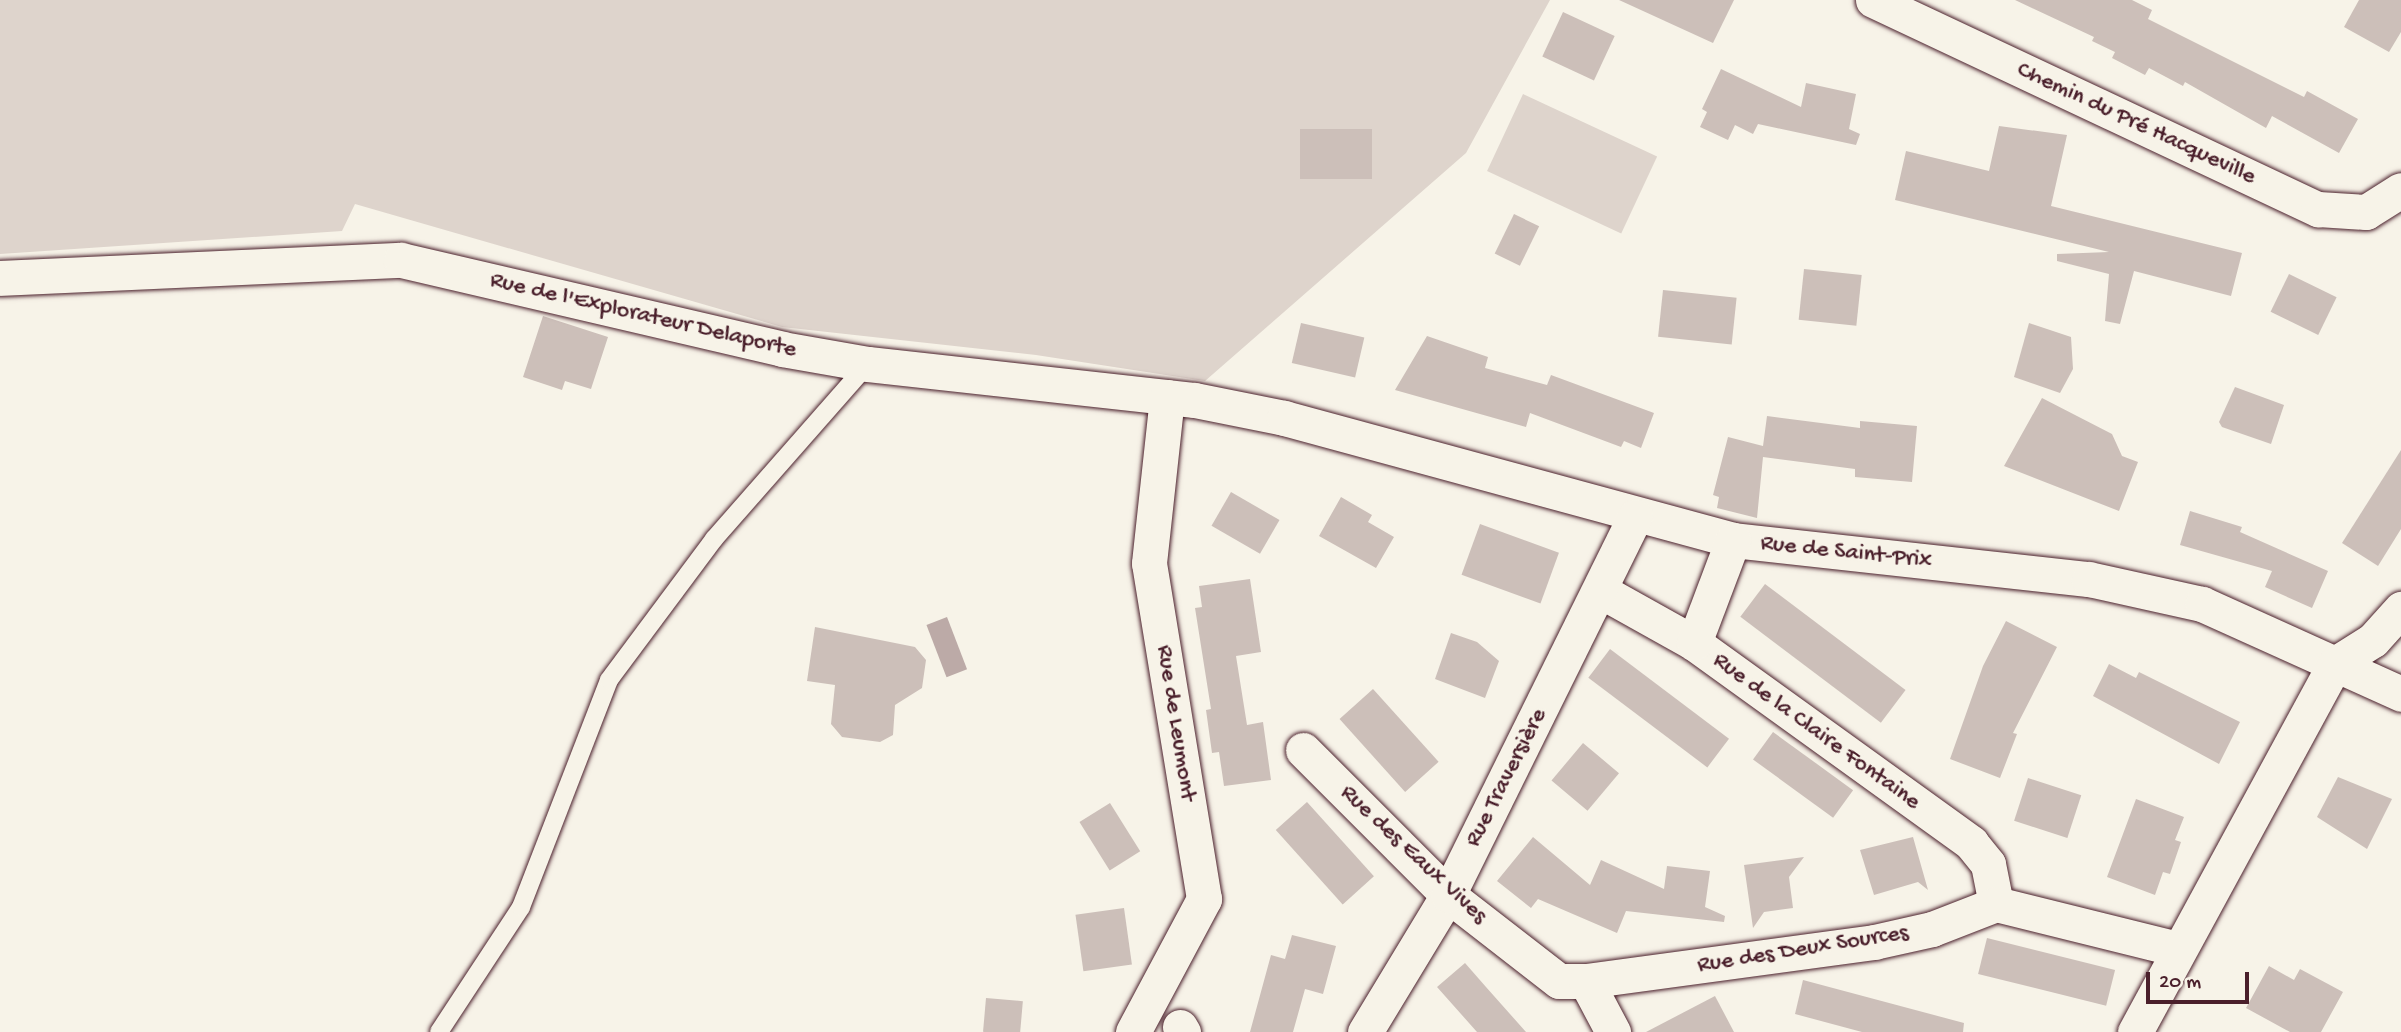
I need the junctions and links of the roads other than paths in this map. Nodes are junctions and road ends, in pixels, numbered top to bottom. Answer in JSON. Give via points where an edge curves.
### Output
{"nodes":[{"id":1,"x":1873,"y":0,"type":"edge"},
{"id":2,"x":2401,"y":190,"type":"edge"},
{"id":3,"x":0,"y":278,"type":"edge"},
{"id":4,"x":868,"y":364,"type":"junction"},
{"id":5,"x":1167,"y":397,"type":"junction"},
{"id":6,"x":1284,"y":418,"type":"joint"},
{"id":7,"x":1635,"y":517,"type":"junction"},
{"id":8,"x":1733,"y":540,"type":"junction"},
{"id":9,"x":1601,"y":591,"type":"junction"},
{"id":10,"x":2401,"y":609,"type":"edge"},
{"id":11,"x":1693,"y":643,"type":"junction"},
{"id":12,"x":2335,"y":664,"type":"junction"},
{"id":13,"x":2401,"y":694,"type":"edge"},
{"id":14,"x":1303,"y":750,"type":"dead end"},
{"id":15,"x":1448,"y":895,"type":"junction"},
{"id":16,"x":1996,"y":904,"type":"junction"},
{"id":17,"x":2178,"y":949,"type":"junction"},
{"id":18,"x":1586,"y":981,"type":"junction"},
{"id":19,"x":439,"y":1032,"type":"edge"},
{"id":20,"x":1133,"y":1032,"type":"edge"},
{"id":21,"x":1365,"y":1032,"type":"edge"},
{"id":22,"x":1613,"y":1032,"type":"edge"},
{"id":23,"x":2135,"y":1032,"type":"edge"}],
"edges":[{"from":1,"to":2,"type":"street","name":"Chemin du Pré Hacqueville","via":[[2318,209],[2366,212]]},
{"from":3,"to":4,"type":"street","name":"Rue de l'Explorateur Delaporte","via":[[401,260],[782,349]]},
{"from":4,"to":5,"type":"street","name":"Rue de l'Explorateur Delaporte"},
{"from":4,"to":19,"type":"lane","via":[[714,539],[609,680],[521,907]]},
{"from":5,"to":6,"type":"street","name":"Rue de l'Explorateur Delaporte"},
{"from":5,"to":20,"type":"street","name":"Rue de Leumont","via":[[1149,563],[1204,899]]},
{"from":6,"to":7,"type":"street","name":"Rue de Saint-Prix"},
{"from":7,"to":8,"type":"street","name":"Rue de Saint-Prix"},
{"from":7,"to":9,"type":"street","name":"Rue Traversière"},
{"from":8,"to":11,"type":"street"},
{"from":8,"to":12,"type":"street","name":"Rue de Saint-Prix","via":[[2089,579],[2202,604]]},
{"from":9,"to":11,"type":"street","name":"Rue de la Claire Fontaine"},
{"from":9,"to":15,"type":"street","name":"Rue Traversière"},
{"from":10,"to":12,"type":"street","via":[[2373,640]]},
{"from":11,"to":16,"type":"street","name":"Rue de la Claire Fontaine","via":[[1971,844],[1988,864]]},
{"from":12,"to":13,"type":"street","name":"Rue de Saint-Prix"},
{"from":12,"to":17,"type":"street"},
{"from":14,"to":15,"type":"street","name":"Rue des Eaux Vives"},
{"from":15,"to":18,"type":"street","name":"Rue des Eaux Vives","via":[[1559,981]]},
{"from":15,"to":21,"type":"street","name":"Rue Traversière"},
{"from":16,"to":17,"type":"street"},
{"from":16,"to":18,"type":"street","name":"Rue des Deux Sources","via":[[1932,929],[1874,942]]},
{"from":17,"to":23,"type":"street"},
{"from":18,"to":22,"type":"street"}]}
